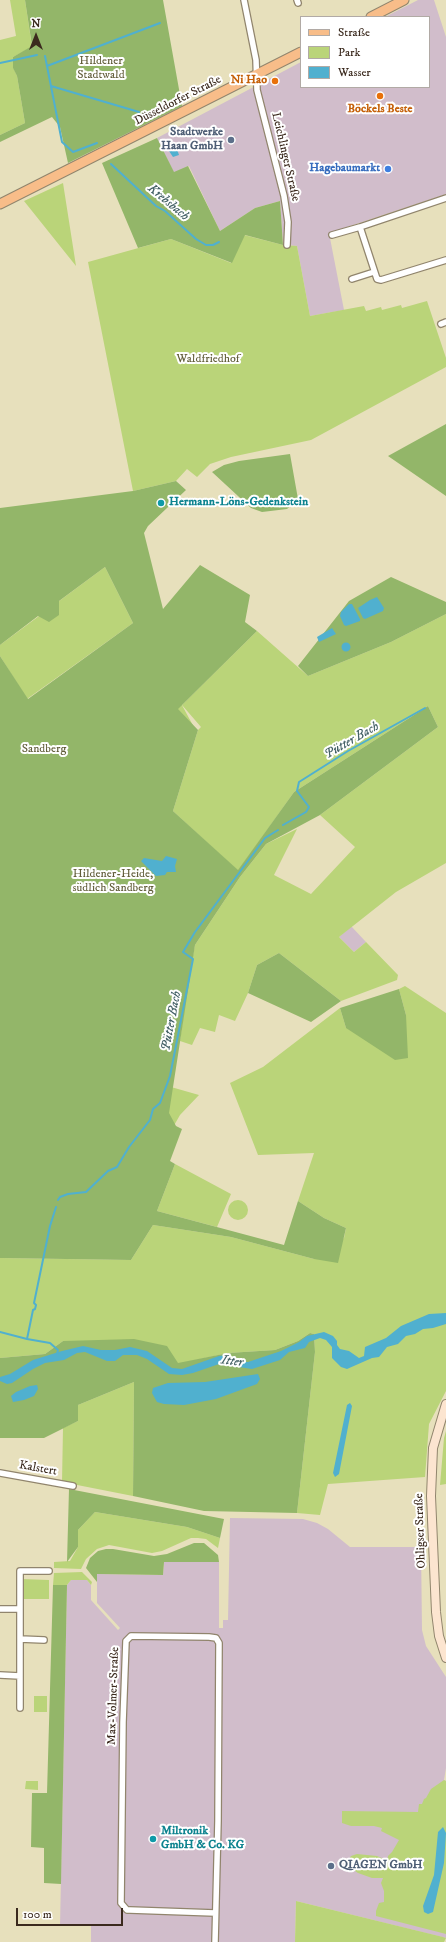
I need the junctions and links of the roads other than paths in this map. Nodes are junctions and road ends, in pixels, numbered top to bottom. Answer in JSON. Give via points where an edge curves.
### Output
{"nodes":[{"id":1,"x":244,"y":0,"type":"edge"},
{"id":2,"x":404,"y":0,"type":"edge"},
{"id":3,"x":372,"y":16,"type":"edge"},
{"id":4,"x":300,"y":53,"type":"edge"},
{"id":5,"x":257,"y":75,"type":"junction"},
{"id":6,"x":446,"y":198,"type":"edge"},
{"id":7,"x":0,"y":204,"type":"edge"},
{"id":8,"x":360,"y":227,"type":"junction"},
{"id":9,"x":332,"y":235,"type":"dead end"},
{"id":10,"x":287,"y":245,"type":"dead end"},
{"id":11,"x":446,"y":260,"type":"edge"},
{"id":12,"x":374,"y":272,"type":"junction"},
{"id":13,"x":352,"y":279,"type":"dead end"},
{"id":14,"x":446,"y":1404,"type":"edge"},
{"id":15,"x":0,"y":1473,"type":"edge"},
{"id":16,"x":73,"y":1486,"type":"dead end"},
{"id":17,"x":49,"y":1571,"type":"dead end"},
{"id":18,"x":0,"y":1609,"type":"edge"},
{"id":19,"x":20,"y":1609,"type":"junction"},
{"id":20,"x":20,"y":1639,"type":"junction"},
{"id":21,"x":44,"y":1640,"type":"dead end"},
{"id":22,"x":446,"y":1658,"type":"edge"},
{"id":23,"x":0,"y":1675,"type":"edge"},
{"id":24,"x":20,"y":1676,"type":"junction"},
{"id":25,"x":20,"y":1708,"type":"dead end"},
{"id":26,"x":215,"y":1913,"type":"junction"},
{"id":27,"x":215,"y":1942,"type":"edge"}],
"edges":[{"from":1,"to":5,"type":"street","name":"Leichlinger Straße"},
{"from":2,"to":3,"type":"main road"},
{"from":4,"to":5,"type":"main road","name":"Düsseldorfer Straße"},
{"from":5,"to":7,"type":"main road","name":"Düsseldorfer Straße"},
{"from":5,"to":10,"type":"street","name":"Leichlinger Straße","via":[[259,97],[284,196],[288,222]]},
{"from":6,"to":8,"type":"street"},
{"from":8,"to":9,"type":"street"},
{"from":8,"to":12,"type":"street"},
{"from":11,"to":12,"type":"street","via":[[381,280],[377,279]]},
{"from":12,"to":13,"type":"street"},
{"from":14,"to":22,"type":"main road","name":"Ohligser Straße","via":[[433,1448],[431,1496],[436,1612],[439,1636]]},
{"from":15,"to":16,"type":"street","name":"Kalstert"},
{"from":17,"to":19,"type":"street","via":[[20,1571]]},
{"from":18,"to":19,"type":"street"},
{"from":19,"to":20,"type":"street"},
{"from":20,"to":21,"type":"street"},
{"from":20,"to":24,"type":"street"},
{"from":23,"to":24,"type":"street"},
{"from":24,"to":25,"type":"street"},
{"from":26,"to":26,"type":"street","name":"Max-Volmer-Straße","via":[[219,1643],[216,1638],[209,1637],[131,1636],[126,1641],[121,1903],[127,1910]]},
{"from":26,"to":27,"type":"street","name":"Max-Volmer-Straße"}]}
